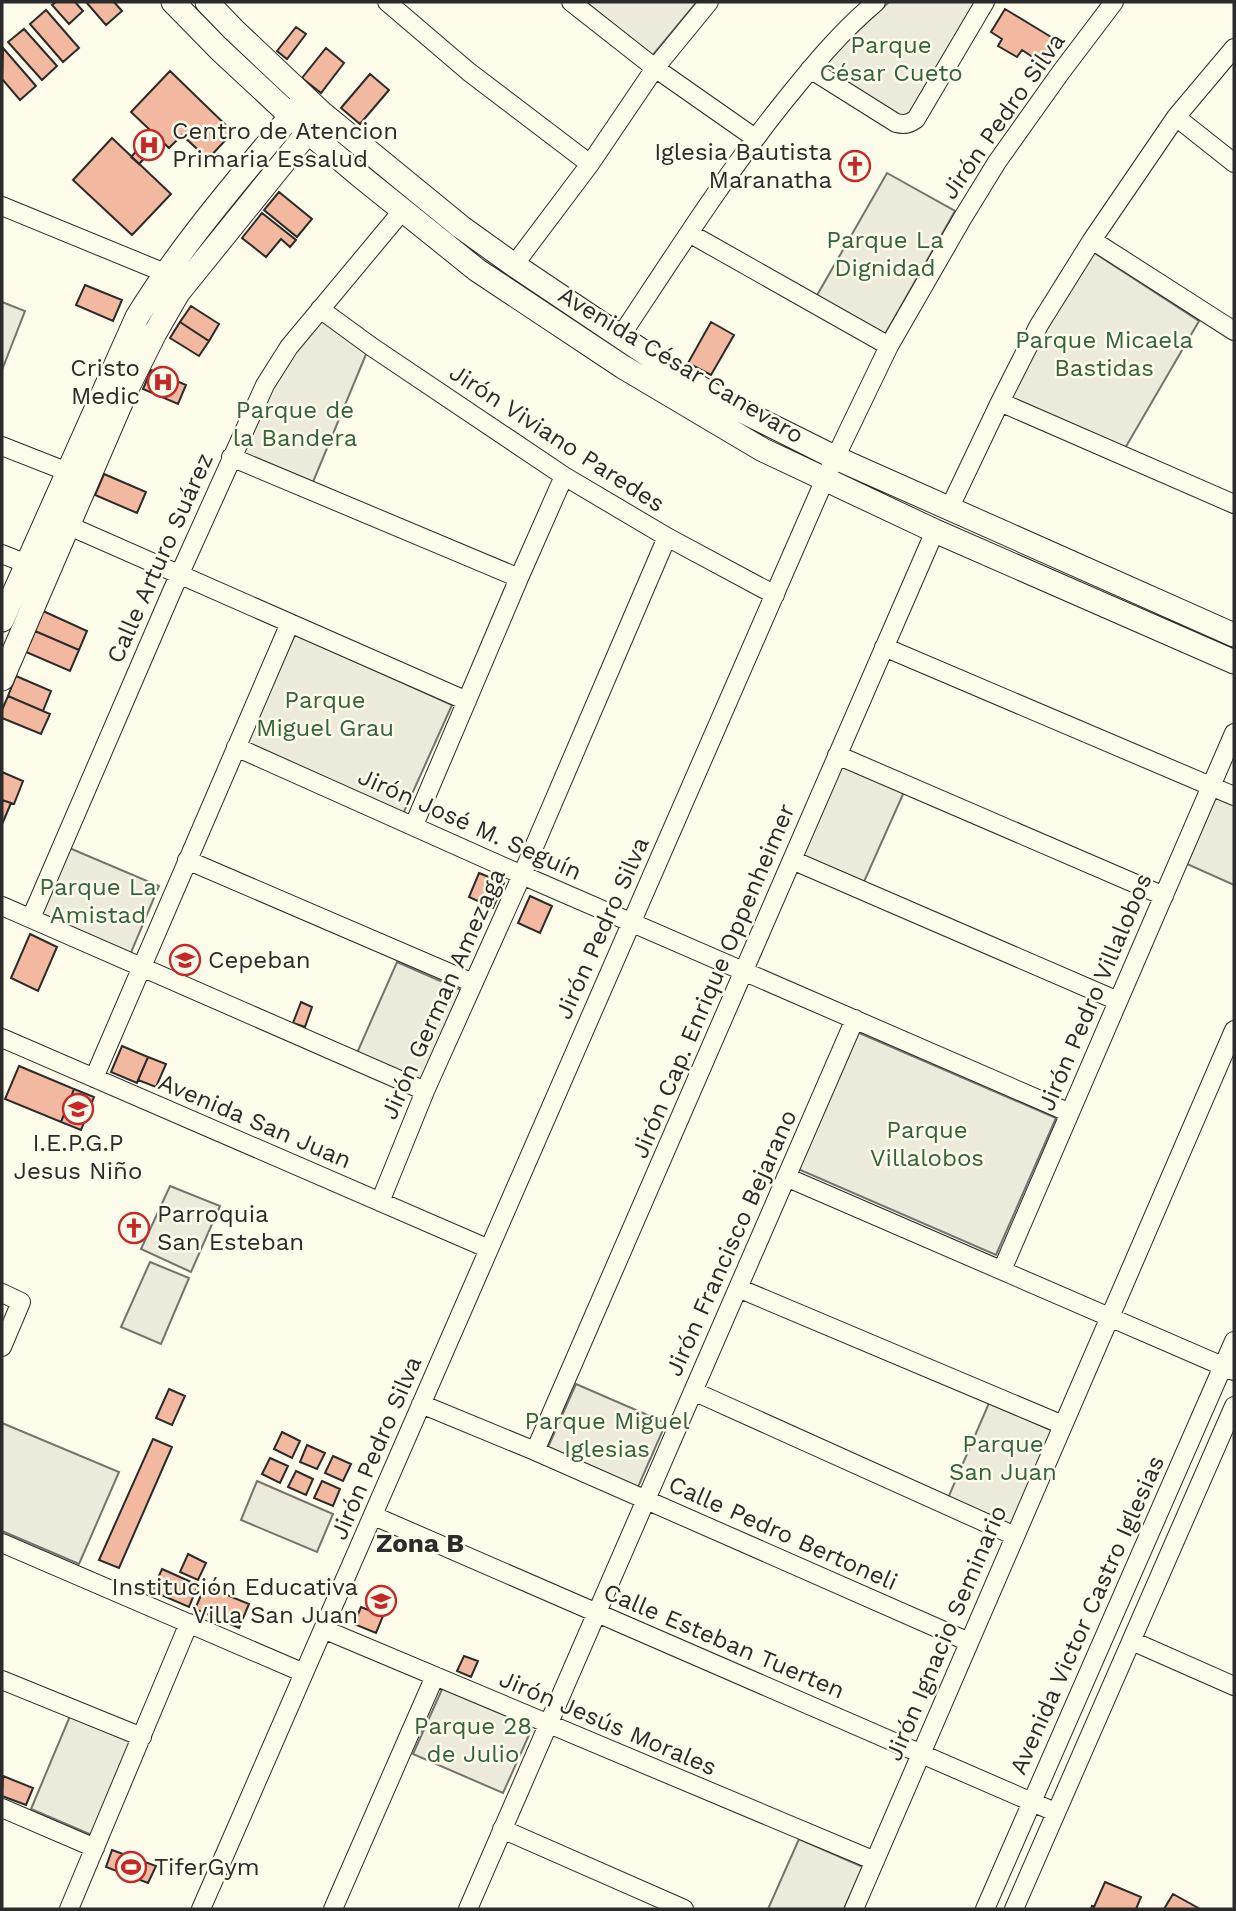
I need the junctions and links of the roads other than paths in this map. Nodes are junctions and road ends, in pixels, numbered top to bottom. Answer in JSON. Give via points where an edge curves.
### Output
{"nodes":[{"id":1,"x":173,"y":2,"type":"edge"},
{"id":2,"x":207,"y":2,"type":"edge"},
{"id":3,"x":387,"y":2,"type":"edge"},
{"id":4,"x":571,"y":2,"type":"edge"},
{"id":5,"x":709,"y":2,"type":"edge"},
{"id":6,"x":876,"y":2,"type":"edge"},
{"id":7,"x":985,"y":2,"type":"edge"},
{"id":8,"x":1114,"y":2,"type":"edge"},
{"id":9,"x":1234,"y":48,"type":"edge"},
{"id":10,"x":655,"y":68,"type":"junction"},
{"id":11,"x":810,"y":69,"type":"junction"},
{"id":12,"x":306,"y":97,"type":"junction"},
{"id":13,"x":323,"y":114,"type":"junction"},
{"id":14,"x":291,"y":116,"type":"junction"},
{"id":15,"x":1176,"y":117,"type":"junction"},
{"id":16,"x":308,"y":132,"type":"junction"},
{"id":17,"x":755,"y":138,"type":"junction"},
{"id":18,"x":1234,"y":163,"type":"edge"},
{"id":19,"x":590,"y":164,"type":"junction"},
{"id":20,"x":2,"y":206,"type":"edge"},
{"id":21,"x":403,"y":210,"type":"junction"},
{"id":22,"x":689,"y":233,"type":"junction"},
{"id":23,"x":1093,"y":240,"type":"junction"},
{"id":24,"x":514,"y":265,"type":"junction"},
{"id":25,"x":165,"y":273,"type":"junction"},
{"id":26,"x":320,"y":309,"type":"junction"},
{"id":27,"x":1234,"y":331,"type":"edge"},
{"id":28,"x":620,"y":337,"type":"junction"},
{"id":29,"x":889,"y":346,"type":"junction"},
{"id":30,"x":1000,"y":401,"type":"junction"},
{"id":31,"x":2,"y":446,"type":"edge"},
{"id":32,"x":231,"y":457,"type":"junction"},
{"id":33,"x":831,"y":469,"type":"junction"},
{"id":34,"x":68,"y":472,"type":"junction"},
{"id":35,"x":564,"y":476,"type":"junction"},
{"id":36,"x":1234,"y":504,"type":"edge"},
{"id":37,"x":949,"y":509,"type":"junction"},
{"id":38,"x":58,"y":521,"type":"junction"},
{"id":39,"x":934,"y":531,"type":"junction"},
{"id":40,"x":667,"y":537,"type":"junction"},
{"id":41,"x":2,"y":554,"type":"edge"},
{"id":42,"x":27,"y":564,"type":"junction"},
{"id":43,"x":180,"y":574,"type":"junction"},
{"id":44,"x":519,"y":578,"type":"junction"},
{"id":45,"x":775,"y":595,"type":"junction"},
{"id":46,"x":2,"y":620,"type":"edge"},
{"id":47,"x":290,"y":623,"type":"junction"},
{"id":48,"x":1234,"y":635,"type":"edge"},
{"id":49,"x":884,"y":646,"type":"junction"},
{"id":50,"x":1234,"y":662,"type":"edge"},
{"id":51,"x":2,"y":679,"type":"edge"},
{"id":52,"x":467,"y":701,"type":"junction"},
{"id":53,"x":1234,"y":733,"type":"edge"},
{"id":54,"x":236,"y":747,"type":"junction"},
{"id":55,"x":837,"y":755,"type":"junction"},
{"id":56,"x":1212,"y":785,"type":"junction"},
{"id":57,"x":1234,"y":796,"type":"edge"},
{"id":58,"x":414,"y":825,"type":"junction"},
{"id":59,"x":187,"y":860,"type":"junction"},
{"id":60,"x":792,"y":860,"type":"junction"},
{"id":61,"x":522,"y":875,"type":"junction"},
{"id":62,"x":1164,"y":896,"type":"junction"},
{"id":63,"x":2,"y":906,"type":"edge"},
{"id":64,"x":31,"y":918,"type":"junction"},
{"id":65,"x":631,"y":922,"type":"junction"},
{"id":66,"x":141,"y":967,"type":"junction"},
{"id":67,"x":744,"y":970,"type":"junction"},
{"id":68,"x":473,"y":983,"type":"junction"},
{"id":69,"x":1118,"y":1001,"type":"junction"},
{"id":70,"x":855,"y":1019,"type":"junction"},
{"id":71,"x":1234,"y":1030,"type":"edge"},
{"id":72,"x":2,"y":1038,"type":"edge"},
{"id":73,"x":94,"y":1078,"type":"junction"},
{"id":74,"x":425,"y":1091,"type":"junction"},
{"id":75,"x":1070,"y":1113,"type":"junction"},
{"id":76,"x":786,"y":1177,"type":"junction"},
{"id":77,"x":380,"y":1202,"type":"junction"},
{"id":78,"x":489,"y":1249,"type":"junction"},
{"id":79,"x":1002,"y":1270,"type":"junction"},
{"id":80,"x":738,"y":1289,"type":"junction"},
{"id":81,"x":2,"y":1293,"type":"edge"},
{"id":82,"x":1110,"y":1317,"type":"junction"},
{"id":83,"x":1234,"y":1341,"type":"edge"},
{"id":84,"x":2,"y":1348,"type":"edge"},
{"id":85,"x":1229,"y":1368,"type":"edge"},
{"id":86,"x":692,"y":1391,"type":"junction"},
{"id":87,"x":421,"y":1404,"type":"junction"},
{"id":88,"x":1234,"y":1406,"type":"edge"},
{"id":89,"x":1063,"y":1425,"type":"junction"},
{"id":90,"x":535,"y":1451,"type":"junction"},
{"id":91,"x":646,"y":1499,"type":"junction"},
{"id":92,"x":373,"y":1516,"type":"junction"},
{"id":93,"x":1015,"y":1536,"type":"junction"},
{"id":94,"x":2,"y":1543,"type":"edge"},
{"id":95,"x":597,"y":1612,"type":"junction"},
{"id":96,"x":189,"y":1623,"type":"junction"},
{"id":97,"x":323,"y":1629,"type":"junction"},
{"id":98,"x":1132,"y":1641,"type":"junction"},
{"id":99,"x":969,"y":1642,"type":"junction"},
{"id":100,"x":304,"y":1673,"type":"junction"},
{"id":101,"x":436,"y":1676,"type":"junction"},
{"id":102,"x":2,"y":1679,"type":"edge"},
{"id":103,"x":1234,"y":1686,"type":"edge"},
{"id":104,"x":548,"y":1724,"type":"junction"},
{"id":105,"x":142,"y":1737,"type":"junction"},
{"id":106,"x":921,"y":1753,"type":"junction"},
{"id":107,"x":1031,"y":1801,"type":"junction"},
{"id":108,"x":2,"y":1808,"type":"edge"},
{"id":109,"x":1055,"y":1812,"type":"junction"},
{"id":110,"x":502,"y":1829,"type":"junction"},
{"id":111,"x":95,"y":1848,"type":"junction"},
{"id":112,"x":874,"y":1861,"type":"junction"},
{"id":113,"x":69,"y":1909,"type":"edge"},
{"id":114,"x":201,"y":1909,"type":"edge"},
{"id":115,"x":333,"y":1909,"type":"edge"},
{"id":116,"x":468,"y":1909,"type":"edge"},
{"id":117,"x":684,"y":1909,"type":"edge"},
{"id":118,"x":854,"y":1909,"type":"edge"},
{"id":119,"x":985,"y":1909,"type":"edge"},
{"id":120,"x":1014,"y":1909,"type":"edge"}],
"edges":[{"from":1,"to":14,"type":"main road","name":"Avenida César Canevaro"},
{"from":2,"to":12,"type":"main road","name":"Avenida César Canevaro"},
{"from":3,"to":19,"type":"street","via":[[469,72]]},
{"from":4,"to":10,"type":"street"},
{"from":5,"to":10,"type":"street"},
{"from":6,"to":11,"type":"street"},
{"from":7,"to":11,"type":"street","via":[[916,119],[907,124],[896,123]]},
{"from":8,"to":29,"type":"street","name":"Jirón Pedro Silva","via":[[997,162]]},
{"from":9,"to":15,"type":"street"},
{"from":10,"to":17,"type":"street"},
{"from":10,"to":19,"type":"street"},
{"from":11,"to":17,"type":"street"},
{"from":12,"to":13,"type":"main road","name":"Avenida César Canevaro"},
{"from":12,"to":14,"type":"main road"},
{"from":13,"to":16,"type":"main road"},
{"from":13,"to":24,"type":"main road","name":"Avenida César Canevaro","via":[[461,228]]},
{"from":14,"to":16,"type":"main road","name":"Avenida César Canevaro"},
{"from":14,"to":25,"type":"main road"},
{"from":15,"to":18,"type":"street"},
{"from":15,"to":23,"type":"street"},
{"from":16,"to":21,"type":"main road","name":"Avenida César Canevaro"},
{"from":16,"to":38,"type":"main road","via":[[178,293]]},
{"from":17,"to":22,"type":"street"},
{"from":19,"to":24,"type":"street"},
{"from":20,"to":25,"type":"street"},
{"from":21,"to":26,"type":"street","name":"Calle Arturo Suárez"},
{"from":21,"to":33,"type":"main road","name":"Avenida César Canevaro","via":[[477,270],[623,367],[763,450]]},
{"from":22,"to":28,"type":"street"},
{"from":22,"to":29,"type":"street"},
{"from":23,"to":27,"type":"street"},
{"from":23,"to":30,"type":"street"},
{"from":24,"to":28,"type":"main road","name":"Avenida César Canevaro"},
{"from":25,"to":34,"type":"main road","via":[[137,317]]},
{"from":26,"to":32,"type":"street","name":"Calle Arturo Suárez","via":[[276,367]]},
{"from":26,"to":35,"type":"street","name":"Jirón Viviano Paredes"},
{"from":28,"to":33,"type":"main road","name":"Avenida César Canevaro"},
{"from":29,"to":33,"type":"street","name":"Jirón Pedro Silva"},
{"from":30,"to":36,"type":"street"},
{"from":30,"to":37,"type":"street"},
{"from":31,"to":34,"type":"street"},
{"from":32,"to":43,"type":"street","name":"Calle Arturo Suárez"},
{"from":32,"to":44,"type":"street"},
{"from":33,"to":37,"type":"main road","name":"Avenida César Canevaro"},
{"from":33,"to":39,"type":"main road","name":"Avenida César Canevaro"},
{"from":33,"to":45,"type":"street","name":"Jirón Pedro Silva"},
{"from":34,"to":38,"type":"main road"},
{"from":35,"to":40,"type":"street","name":"Jirón Viviano Paredes"},
{"from":35,"to":44,"type":"street"},
{"from":37,"to":48,"type":"main road","name":"Avenida César Canevaro"},
{"from":38,"to":42,"type":"main road"},
{"from":38,"to":43,"type":"street"},
{"from":38,"to":51,"type":"main road"},
{"from":39,"to":49,"type":"street","name":"Jirón Cap. Enrique Oppenheimer"},
{"from":39,"to":50,"type":"main road","name":"Avenida César Canevaro"},
{"from":40,"to":45,"type":"street","name":"Jirón Viviano Paredes"},
{"from":40,"to":61,"type":"street","name":"Jirón German Amezaga"},
{"from":41,"to":42,"type":"street"},
{"from":42,"to":46,"type":"main road"},
{"from":43,"to":47,"type":"street"},
{"from":43,"to":64,"type":"street","name":"Calle Arturo Suárez"},
{"from":44,"to":52,"type":"street"},
{"from":45,"to":65,"type":"street","name":"Jirón Pedro Silva"},
{"from":47,"to":52,"type":"street"},
{"from":47,"to":54,"type":"street"},
{"from":49,"to":55,"type":"street","name":"Jirón Cap. Enrique Oppenheimer"},
{"from":49,"to":56,"type":"street"},
{"from":52,"to":58,"type":"street"},
{"from":53,"to":56,"type":"street","name":"Jirón Pedro Villalobos"},
{"from":54,"to":58,"type":"street","name":"Jirón José M. Seguín"},
{"from":54,"to":59,"type":"street"},
{"from":55,"to":60,"type":"street","name":"Jirón Cap. Enrique Oppenheimer"},
{"from":55,"to":62,"type":"street"},
{"from":56,"to":57,"type":"street"},
{"from":56,"to":62,"type":"street","name":"Jirón Pedro Villalobos"},
{"from":58,"to":61,"type":"street","name":"Jirón José M. Seguín"},
{"from":59,"to":66,"type":"street"},
{"from":59,"to":68,"type":"street"},
{"from":60,"to":67,"type":"street","name":"Jirón Cap. Enrique Oppenheimer"},
{"from":60,"to":69,"type":"street"},
{"from":61,"to":65,"type":"street","name":"Jirón José M. Seguín"},
{"from":61,"to":68,"type":"street","name":"Jirón German Amezaga"},
{"from":62,"to":69,"type":"street","name":"Jirón Pedro Villalobos"},
{"from":63,"to":64,"type":"street"},
{"from":64,"to":66,"type":"street"},
{"from":65,"to":67,"type":"street","name":"Jirón José M. Seguín"},
{"from":65,"to":78,"type":"street","name":"Jirón Pedro Silva"},
{"from":66,"to":73,"type":"street"},
{"from":66,"to":74,"type":"street"},
{"from":67,"to":70,"type":"street","name":"Jirón José M. Seguín"},
{"from":67,"to":90,"type":"street","name":"Jirón Cap. Enrique Oppenheimer"},
{"from":68,"to":74,"type":"street","name":"Jirón German Amezaga"},
{"from":69,"to":75,"type":"street","name":"Jirón Pedro Villalobos"},
{"from":70,"to":75,"type":"street","name":"Jirón José M. Seguín"},
{"from":70,"to":76,"type":"street","name":"Jirón Francisco Bejarano"},
{"from":71,"to":82,"type":"street","name":"Jirón Ignacio Seminario"},
{"from":72,"to":73,"type":"street","name":"Avenida San Juan"},
{"from":73,"to":77,"type":"street","name":"Avenida San Juan"},
{"from":74,"to":77,"type":"street","name":"Jirón German Amezaga"},
{"from":75,"to":79,"type":"street","name":"Jirón Pedro Villalobos"},
{"from":76,"to":79,"type":"street"},
{"from":76,"to":80,"type":"street","name":"Jirón Francisco Bejarano"},
{"from":77,"to":78,"type":"street","name":"Avenida San Juan"},
{"from":78,"to":87,"type":"street","name":"Jirón Pedro Silva"},
{"from":79,"to":82,"type":"street"},
{"from":80,"to":86,"type":"street","name":"Jirón Francisco Bejarano"},
{"from":80,"to":89,"type":"street"},
{"from":81,"to":84,"type":"street","via":[[21,1302]]},
{"from":82,"to":85,"type":"street"},
{"from":82,"to":89,"type":"street","name":"Jirón Ignacio Seminario"},
{"from":83,"to":85,"type":"street","name":"Avenida Victor Castro Iglesias"},
{"from":85,"to":107,"type":"street","name":"Avenida Victor Castro Iglesias"},
{"from":86,"to":91,"type":"street","name":"Jirón Francisco Bejarano"},
{"from":86,"to":93,"type":"street"},
{"from":87,"to":90,"type":"street","name":"Calle Pedro Bertoneli"},
{"from":87,"to":92,"type":"street","name":"Jirón Pedro Silva"},
{"from":88,"to":98,"type":"street","name":"Avenida Victor Castro Iglesias"},
{"from":89,"to":93,"type":"street","name":"Jirón Ignacio Seminario"},
{"from":90,"to":91,"type":"street","name":"Calle Pedro Bertoneli"},
{"from":91,"to":95,"type":"street","name":"Jirón Francisco Bejarano"},
{"from":91,"to":99,"type":"street","name":"Calle Pedro Bertoneli"},
{"from":92,"to":95,"type":"street","name":"Calle Esteban Tuerten"},
{"from":92,"to":97,"type":"street","name":"Jirón Pedro Silva"},
{"from":93,"to":99,"type":"street","name":"Jirón Ignacio Seminario"},
{"from":94,"to":96,"type":"street"},
{"from":95,"to":104,"type":"street","name":"Jirón Francisco Bejarano"},
{"from":95,"to":106,"type":"street","name":"Calle Esteban Tuerten"},
{"from":96,"to":100,"type":"street"},
{"from":96,"to":105,"type":"street"},
{"from":97,"to":100,"type":"street","name":"Jirón Pedro Silva"},
{"from":97,"to":101,"type":"street","name":"Jirón Jesús Morales"},
{"from":98,"to":103,"type":"street"},
{"from":98,"to":109,"type":"street","name":"Avenida Victor Castro Iglesias"},
{"from":99,"to":106,"type":"street","name":"Jirón Ignacio Seminario"},
{"from":100,"to":114,"type":"street","name":"Jirón Pedro Silva"},
{"from":101,"to":104,"type":"street","name":"Jirón Jesús Morales"},
{"from":101,"to":115,"type":"street"},
{"from":102,"to":105,"type":"street"},
{"from":104,"to":110,"type":"street","name":"Jirón Francisco Bejarano"},
{"from":104,"to":112,"type":"street","name":"Jirón Jesús Morales"},
{"from":105,"to":111,"type":"street"},
{"from":106,"to":107,"type":"street","name":"Calle Esteban Tuerten"},
{"from":106,"to":112,"type":"street","name":"Jirón Ignacio Seminario"},
{"from":107,"to":109,"type":"street","name":"Calle Esteban Tuerten"},
{"from":107,"to":119,"type":"street","name":"Avenida Victor Castro Iglesias"},
{"from":108,"to":111,"type":"street"},
{"from":109,"to":120,"type":"street","name":"Avenida Victor Castro Iglesias"},
{"from":110,"to":116,"type":"street","name":"Jirón Francisco Bejarano"},
{"from":110,"to":117,"type":"street"},
{"from":111,"to":113,"type":"street"},
{"from":112,"to":118,"type":"street","name":"Jirón Ignacio Seminario"}]}
